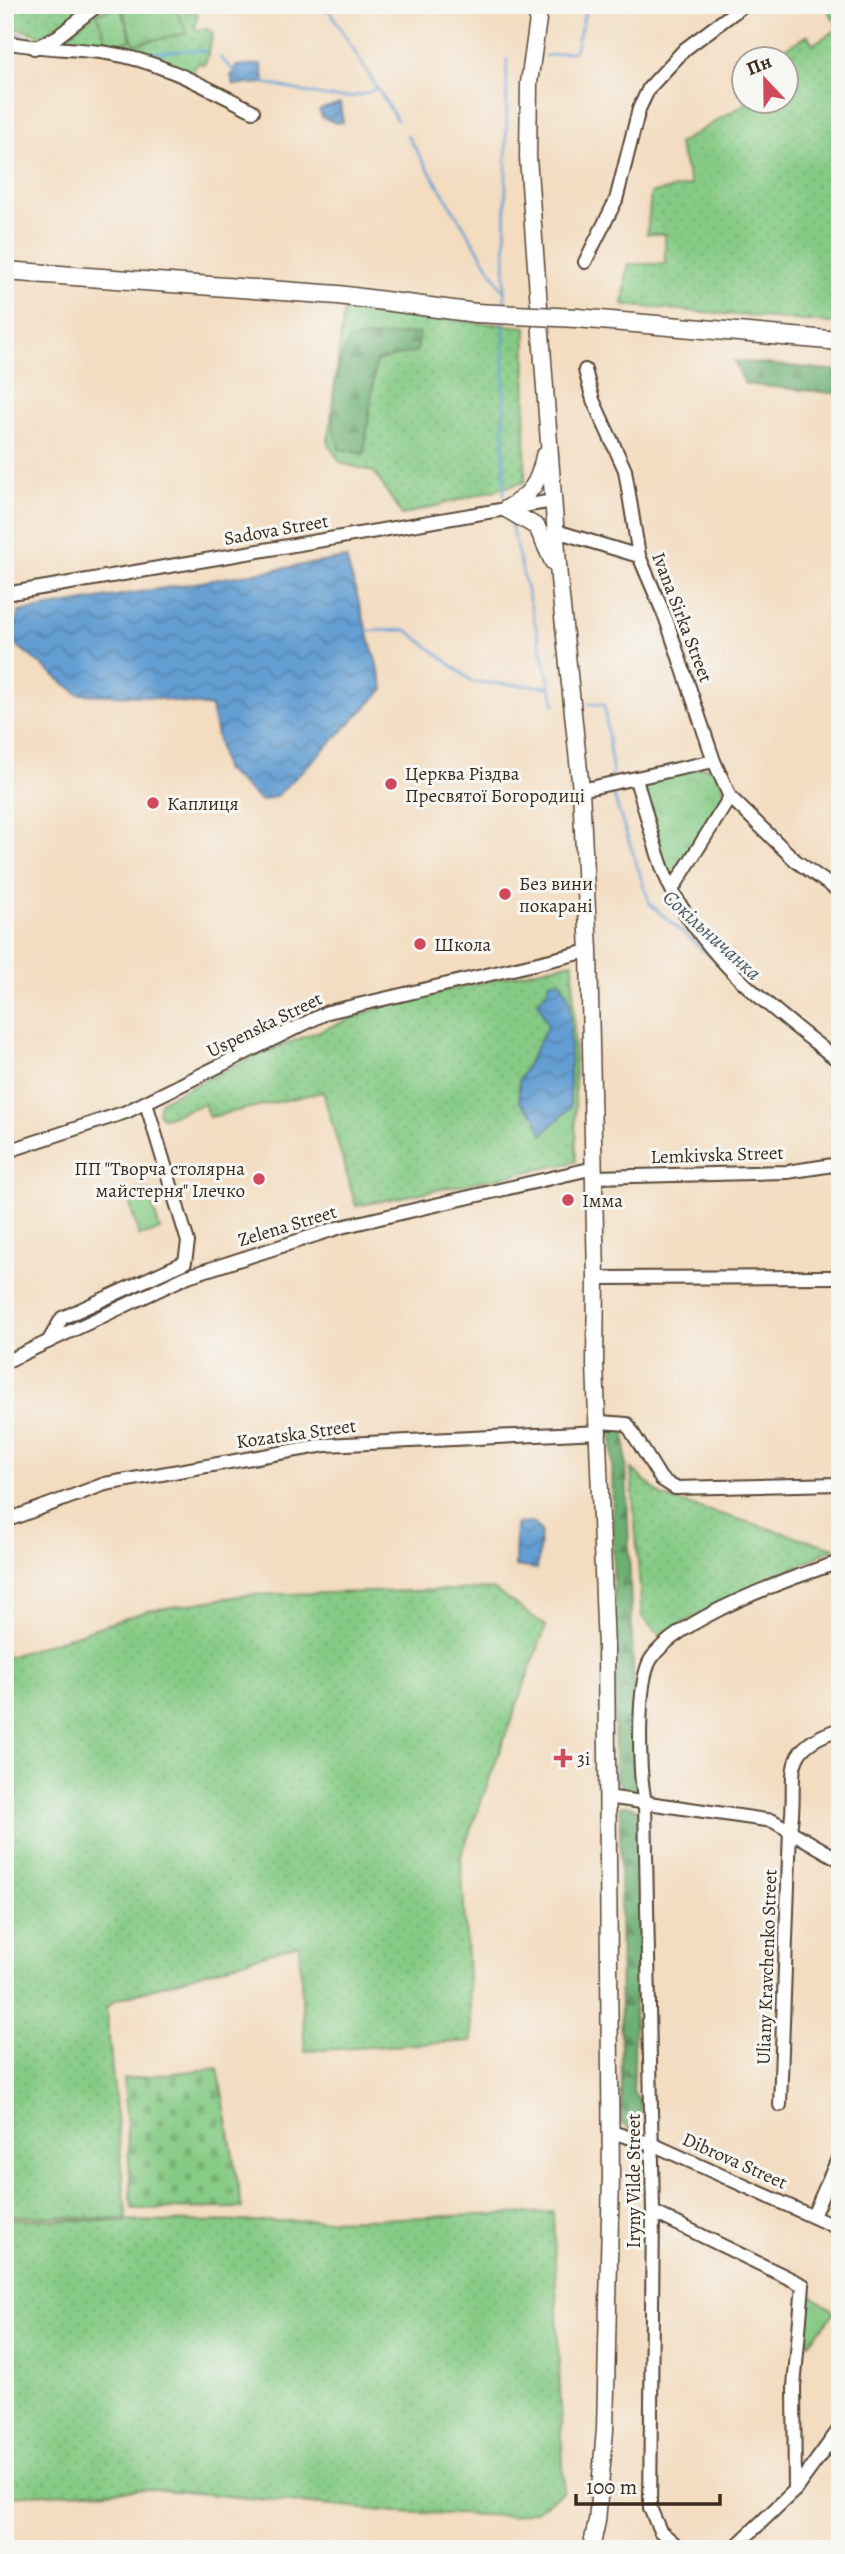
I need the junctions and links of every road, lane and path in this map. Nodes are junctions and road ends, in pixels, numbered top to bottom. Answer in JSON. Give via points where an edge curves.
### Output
{"nodes":[{"id":1,"x":98,"y":5,"type":"edge"},
{"id":2,"x":540,"y":5,"type":"edge"},
{"id":3,"x":744,"y":5,"type":"edge"},
{"id":4,"x":5,"y":41,"type":"edge"},
{"id":5,"x":34,"y":48,"type":"junction"},
{"id":6,"x":253,"y":111,"type":"dead end"},
{"id":7,"x":585,"y":262,"type":"dead end"},
{"id":8,"x":5,"y":271,"type":"edge"},
{"id":9,"x":840,"y":341,"type":"edge"},
{"id":10,"x":585,"y":370,"type":"dead end"},
{"id":11,"x":548,"y":433,"type":"junction"},
{"id":12,"x":553,"y":500,"type":"junction"},
{"id":13,"x":506,"y":509,"type":"junction"},
{"id":14,"x":555,"y":531,"type":"junction"},
{"id":15,"x":639,"y":556,"type":"junction"},
{"id":16,"x":559,"y":578,"type":"junction"},
{"id":17,"x":5,"y":594,"type":"edge"},
{"id":18,"x":714,"y":761,"type":"junction"},
{"id":19,"x":636,"y":780,"type":"junction"},
{"id":20,"x":581,"y":790,"type":"junction"},
{"id":21,"x":730,"y":797,"type":"junction"},
{"id":22,"x":672,"y":890,"type":"junction"},
{"id":23,"x":840,"y":892,"type":"edge"},
{"id":24,"x":589,"y":951,"type":"junction"},
{"id":25,"x":840,"y":1062,"type":"edge"},
{"id":26,"x":146,"y":1103,"type":"junction"},
{"id":27,"x":5,"y":1152,"type":"edge"},
{"id":28,"x":840,"y":1164,"type":"edge"},
{"id":29,"x":595,"y":1172,"type":"junction"},
{"id":30,"x":185,"y":1262,"type":"junction"},
{"id":31,"x":188,"y":1276,"type":"junction"},
{"id":32,"x":840,"y":1277,"type":"edge"},
{"id":33,"x":596,"y":1278,"type":"junction"},
{"id":34,"x":48,"y":1342,"type":"junction"},
{"id":35,"x":5,"y":1362,"type":"edge"},
{"id":36,"x":600,"y":1427,"type":"junction"},
{"id":37,"x":840,"y":1484,"type":"edge"},
{"id":38,"x":5,"y":1521,"type":"edge"},
{"id":39,"x":840,"y":1562,"type":"edge"},
{"id":40,"x":840,"y":1729,"type":"edge"},
{"id":41,"x":608,"y":1795,"type":"junction"},
{"id":42,"x":645,"y":1802,"type":"junction"},
{"id":43,"x":790,"y":1830,"type":"junction"},
{"id":44,"x":837,"y":1856,"type":"edge"},
{"id":45,"x":780,"y":2105,"type":"dead end"},
{"id":46,"x":611,"y":2132,"type":"junction"},
{"id":47,"x":652,"y":2144,"type":"junction"},
{"id":48,"x":840,"y":2154,"type":"edge"},
{"id":49,"x":653,"y":2212,"type":"junction"},
{"id":50,"x":813,"y":2216,"type":"junction"},
{"id":51,"x":840,"y":2229,"type":"edge"},
{"id":52,"x":840,"y":2428,"type":"edge"},
{"id":53,"x":795,"y":2490,"type":"junction"},
{"id":54,"x":591,"y":2549,"type":"edge"},
{"id":55,"x":681,"y":2549,"type":"edge"},
{"id":56,"x":733,"y":2549,"type":"edge"}],
"edges":[{"from":1,"to":5,"type":"street","via":[[57,37]]},
{"from":2,"to":11,"type":"main road","via":[[529,83],[528,157]]},
{"from":3,"to":7,"type":"street","via":[[685,49],[649,88],[639,109],[618,195]]},
{"from":4,"to":5,"type":"street"},
{"from":5,"to":6,"type":"street","via":[[110,53],[182,76]]},
{"from":8,"to":9,"type":"highway","bridge":true,"via":[[338,295],[476,313]]},
{"from":10,"to":15,"type":"street","name":"Ivana Sirka Street","via":[[593,400],[625,470]]},
{"from":11,"to":12,"type":"main road"},
{"from":11,"to":13,"type":"main road","via":[[537,483],[529,496]]},
{"from":12,"to":13,"type":"street","name":"Sadova Street"},
{"from":12,"to":14,"type":"main road"},
{"from":13,"to":16,"type":"main road","via":[[537,527]]},
{"from":13,"to":17,"type":"street","name":"Sadova Street"},
{"from":14,"to":15,"type":"street"},
{"from":14,"to":16,"type":"main road"},
{"from":15,"to":18,"type":"street","name":"Ivana Sirka Street","via":[[666,619]]},
{"from":16,"to":20,"type":"main road"},
{"from":18,"to":19,"type":"street"},
{"from":18,"to":21,"type":"street","name":"Ivana Sirka Street"},
{"from":19,"to":20,"type":"street"},
{"from":19,"to":22,"type":"street"},
{"from":20,"to":24,"type":"main road"},
{"from":21,"to":22,"type":"street"},
{"from":21,"to":23,"type":"street","name":"Ivana Sirka Street","via":[[796,860]]},
{"from":22,"to":25,"type":"street","via":[[714,955]]},
{"from":24,"to":26,"type":"street","name":"Uspenska Street","via":[[328,1012]]},
{"from":24,"to":29,"type":"main road"},
{"from":26,"to":27,"type":"street","name":"Uspenska Street"},
{"from":26,"to":30,"type":"street","via":[[188,1242]]},
{"from":28,"to":29,"type":"street","name":"Lemkivska Street","via":[[787,1172]]},
{"from":29,"to":31,"type":"street","name":"Zelena Street","via":[[341,1227]]},
{"from":29,"to":33,"type":"main road"},
{"from":30,"to":31,"type":"street"},
{"from":30,"to":34,"type":"street","via":[[62,1318]]},
{"from":31,"to":34,"type":"street","name":"Zelena Street"},
{"from":32,"to":33,"type":"street"},
{"from":33,"to":36,"type":"main road"},
{"from":34,"to":35,"type":"street","name":"Zelena Street"},
{"from":36,"to":37,"type":"street","name":"Kozatska Street","via":[[622,1421],[627,1424],[661,1479],[675,1488]]},
{"from":36,"to":38,"type":"street","name":"Kozatska Street","via":[[325,1445],[105,1484]]},
{"from":36,"to":41,"type":"main road"},
{"from":39,"to":42,"type":"street","name":"Iryny Vilde Street","via":[[725,1606],[664,1644],[650,1660],[643,1680],[641,1781]]},
{"from":40,"to":43,"type":"street","name":"Uliany Kravchenko Street","via":[[807,1743],[792,1765]]},
{"from":41,"to":42,"type":"street"},
{"from":41,"to":46,"type":"main road"},
{"from":42,"to":43,"type":"street","via":[[773,1821]]},
{"from":42,"to":47,"type":"street","name":"Iryny Vilde Street"},
{"from":43,"to":44,"type":"street"},
{"from":43,"to":45,"type":"street","name":"Uliany Kravchenko Street"},
{"from":46,"to":47,"type":"street","name":"Dibrova Street"},
{"from":46,"to":54,"type":"main road","via":[[605,2430]]},
{"from":47,"to":49,"type":"street","name":"Iryny Vilde Street"},
{"from":47,"to":50,"type":"street","name":"Dibrova Street"},
{"from":48,"to":50,"type":"street"},
{"from":49,"to":53,"type":"street","via":[[803,2285],[794,2387]]},
{"from":49,"to":55,"type":"street","name":"Iryny Vilde Street","via":[[650,2508],[660,2531]]},
{"from":50,"to":51,"type":"street","name":"Dibrova Street"},
{"from":52,"to":53,"type":"street"},
{"from":53,"to":56,"type":"street"}]}
